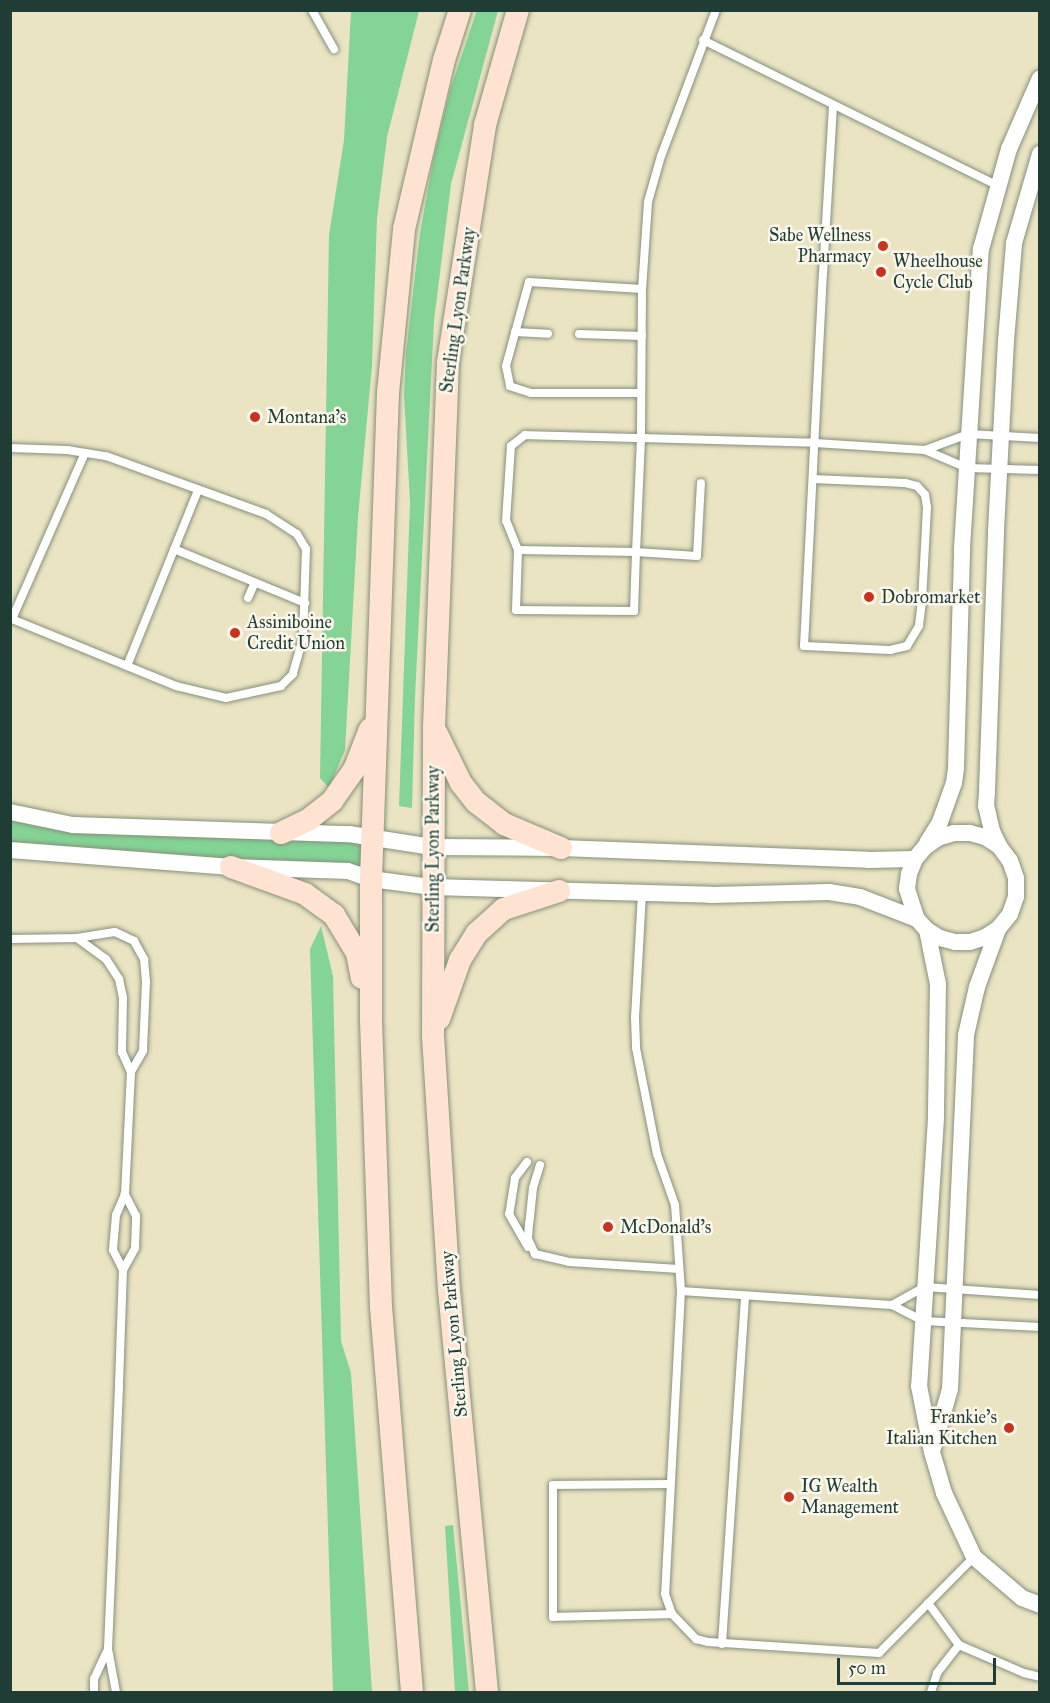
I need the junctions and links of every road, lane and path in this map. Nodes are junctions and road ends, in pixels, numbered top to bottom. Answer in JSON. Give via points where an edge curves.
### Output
{"nodes":[{"id":1,"x":312,"y":10,"type":"edge"},
{"id":2,"x":460,"y":10,"type":"edge"},
{"id":3,"x":518,"y":10,"type":"edge"},
{"id":4,"x":716,"y":10,"type":"edge"},
{"id":5,"x":703,"y":40,"type":"junction"},
{"id":6,"x":334,"y":49,"type":"dead end"},
{"id":7,"x":1040,"y":78,"type":"edge"},
{"id":8,"x":833,"y":105,"type":"junction"},
{"id":9,"x":1040,"y":154,"type":"edge"},
{"id":10,"x":999,"y":186,"type":"junction"},
{"id":11,"x":642,"y":290,"type":"junction"},
{"id":12,"x":515,"y":332,"type":"junction"},
{"id":13,"x":548,"y":334,"type":"dead end"},
{"id":14,"x":579,"y":334,"type":"dead end"},
{"id":15,"x":642,"y":336,"type":"junction"},
{"id":16,"x":641,"y":393,"type":"junction"},
{"id":17,"x":968,"y":434,"type":"junction"},
{"id":18,"x":1002,"y":436,"type":"junction"},
{"id":19,"x":641,"y":438,"type":"junction"},
{"id":20,"x":1040,"y":438,"type":"edge"},
{"id":21,"x":815,"y":443,"type":"junction"},
{"id":22,"x":10,"y":448,"type":"edge"},
{"id":23,"x":925,"y":450,"type":"junction"},
{"id":24,"x":85,"y":453,"type":"junction"},
{"id":25,"x":967,"y":468,"type":"junction"},
{"id":26,"x":1000,"y":469,"type":"junction"},
{"id":27,"x":1040,"y":470,"type":"edge"},
{"id":28,"x":813,"y":479,"type":"junction"},
{"id":29,"x":700,"y":483,"type":"dead end"},
{"id":30,"x":198,"y":490,"type":"junction"},
{"id":31,"x":174,"y":549,"type":"junction"},
{"id":32,"x":518,"y":550,"type":"junction"},
{"id":33,"x":636,"y":552,"type":"junction"},
{"id":34,"x":255,"y":582,"type":"junction"},
{"id":35,"x":248,"y":598,"type":"dead end"},
{"id":36,"x":305,"y":603,"type":"junction"},
{"id":37,"x":127,"y":666,"type":"junction"},
{"id":38,"x":377,"y":710,"type":"junction"},
{"id":39,"x":434,"y":727,"type":"junction"},
{"id":40,"x":10,"y":812,"type":"edge"},
{"id":41,"x":281,"y":833,"type":"junction"},
{"id":42,"x":373,"y":839,"type":"junction"},
{"id":43,"x":999,"y":846,"type":"junction"},
{"id":44,"x":432,"y":847,"type":"junction"},
{"id":45,"x":561,"y":848,"type":"junction"},
{"id":46,"x":10,"y":850,"type":"edge"},
{"id":47,"x":920,"y":853,"type":"junction"},
{"id":48,"x":231,"y":867,"type":"junction"},
{"id":49,"x":371,"y":879,"type":"junction"},
{"id":50,"x":432,"y":887,"type":"junction"},
{"id":51,"x":559,"y":891,"type":"junction"},
{"id":52,"x":642,"y":893,"type":"junction"},
{"id":53,"x":922,"y":924,"type":"junction"},
{"id":54,"x":998,"y":929,"type":"junction"},
{"id":55,"x":77,"y":938,"type":"junction"},
{"id":56,"x":10,"y":939,"type":"edge"},
{"id":57,"x":371,"y":1018,"type":"junction"},
{"id":58,"x":433,"y":1035,"type":"junction"},
{"id":59,"x":131,"y":1072,"type":"junction"},
{"id":60,"x":528,"y":1162,"type":"dead end"},
{"id":61,"x":540,"y":1165,"type":"dead end"},
{"id":62,"x":125,"y":1194,"type":"junction"},
{"id":63,"x":535,"y":1254,"type":"junction"},
{"id":64,"x":679,"y":1269,"type":"junction"},
{"id":65,"x":123,"y":1270,"type":"junction"},
{"id":66,"x":925,"y":1287,"type":"junction"},
{"id":67,"x":955,"y":1289,"type":"junction"},
{"id":68,"x":681,"y":1292,"type":"junction"},
{"id":69,"x":1040,"y":1294,"type":"edge"},
{"id":70,"x":745,"y":1296,"type":"junction"},
{"id":71,"x":892,"y":1305,"type":"junction"},
{"id":72,"x":924,"y":1321,"type":"junction"},
{"id":73,"x":953,"y":1321,"type":"junction"},
{"id":74,"x":1040,"y":1327,"type":"edge"},
{"id":75,"x":932,"y":1452,"type":"junction"},
{"id":76,"x":670,"y":1484,"type":"junction"},
{"id":77,"x":974,"y":1557,"type":"junction"},
{"id":78,"x":928,"y":1603,"type":"junction"},
{"id":79,"x":1040,"y":1605,"type":"edge"},
{"id":80,"x":672,"y":1614,"type":"junction"},
{"id":81,"x":722,"y":1644,"type":"junction"},
{"id":82,"x":959,"y":1645,"type":"junction"},
{"id":83,"x":108,"y":1649,"type":"junction"},
{"id":84,"x":1040,"y":1677,"type":"edge"},
{"id":85,"x":94,"y":1692,"type":"edge"},
{"id":86,"x":116,"y":1692,"type":"edge"},
{"id":87,"x":412,"y":1692,"type":"edge"},
{"id":88,"x":487,"y":1692,"type":"edge"},
{"id":89,"x":931,"y":1692,"type":"edge"}],
"edges":[{"from":1,"to":6,"type":"lane"},
{"from":2,"to":38,"type":"main road","via":[[444,60],[405,229],[388,393]]},
{"from":3,"to":39,"type":"main road","name":"Sterling Lyon Parkway","via":[[485,125],[448,362]]},
{"from":4,"to":5,"type":"lane"},
{"from":5,"to":8,"type":"lane"},
{"from":5,"to":11,"type":"lane","via":[[648,202]]},
{"from":7,"to":10,"type":"street","via":[[1009,149]]},
{"from":8,"to":10,"type":"lane"},
{"from":8,"to":21,"type":"lane"},
{"from":9,"to":18,"type":"street","via":[[1014,243]]},
{"from":10,"to":17,"type":"street","via":[[981,249]]},
{"from":11,"to":12,"type":"lane","via":[[529,282]]},
{"from":11,"to":15,"type":"lane"},
{"from":12,"to":13,"type":"lane"},
{"from":12,"to":16,"type":"lane","via":[[506,366],[510,387],[531,393]]},
{"from":14,"to":15,"type":"lane"},
{"from":15,"to":16,"type":"lane"},
{"from":16,"to":19,"type":"lane"},
{"from":17,"to":18,"type":"lane"},
{"from":17,"to":23,"type":"lane"},
{"from":17,"to":25,"type":"street"},
{"from":18,"to":20,"type":"lane"},
{"from":18,"to":26,"type":"street"},
{"from":19,"to":21,"type":"lane"},
{"from":19,"to":32,"type":"lane","via":[[525,435],[511,446],[506,520]]},
{"from":19,"to":33,"type":"lane"},
{"from":21,"to":23,"type":"lane"},
{"from":21,"to":28,"type":"lane"},
{"from":22,"to":24,"type":"lane"},
{"from":23,"to":25,"type":"lane"},
{"from":24,"to":30,"type":"lane","via":[[106,456]]},
{"from":24,"to":37,"type":"lane","via":[[12,619]]},
{"from":25,"to":26,"type":"lane"},
{"from":25,"to":47,"type":"street","via":[[956,768],[940,822]]},
{"from":26,"to":27,"type":"lane"},
{"from":26,"to":43,"type":"street","via":[[986,806]]},
{"from":28,"to":28,"type":"lane","via":[[804,646],[890,650],[907,646],[919,626],[925,495],[911,485]]},
{"from":29,"to":33,"type":"lane","via":[[697,556]]},
{"from":30,"to":31,"type":"lane"},
{"from":30,"to":36,"type":"lane","via":[[266,514],[297,534],[306,549]]},
{"from":31,"to":34,"type":"lane"},
{"from":31,"to":37,"type":"lane"},
{"from":32,"to":33,"type":"lane"},
{"from":32,"to":33,"type":"lane","via":[[516,610],[634,610]]},
{"from":34,"to":35,"type":"lane"},
{"from":34,"to":36,"type":"lane"},
{"from":36,"to":37,"type":"lane","via":[[301,647],[293,674],[281,686],[226,698],[176,686]]},
{"from":38,"to":41,"type":"main road","via":[[354,770],[332,801],[308,820]]},
{"from":38,"to":42,"type":"main road"},
{"from":39,"to":44,"type":"main road","name":"Sterling Lyon Parkway"},
{"from":39,"to":45,"type":"main road","via":[[461,783],[476,802],[504,824]]},
{"from":40,"to":41,"type":"street","via":[[73,825]]},
{"from":41,"to":42,"type":"street","via":[[349,834]]},
{"from":42,"to":44,"type":"street"},
{"from":42,"to":49,"type":"main road"},
{"from":43,"to":47,"type":"street","via":[[985,837],[954,833],[938,838]]},
{"from":43,"to":54,"type":"street","via":[[1016,878],[1016,897],[1010,914]]},
{"from":44,"to":45,"type":"street"},
{"from":44,"to":50,"type":"main road","name":"Sterling Lyon Parkway"},
{"from":45,"to":47,"type":"street","via":[[852,860]]},
{"from":46,"to":48,"type":"street"},
{"from":47,"to":53,"type":"street","via":[[909,874],[907,889],[910,905]]},
{"from":48,"to":49,"type":"street","via":[[348,871]]},
{"from":48,"to":57,"type":"main road","via":[[305,894],[334,915],[357,953]]},
{"from":49,"to":50,"type":"street"},
{"from":49,"to":57,"type":"main road"},
{"from":50,"to":51,"type":"street"},
{"from":50,"to":58,"type":"main road","name":"Sterling Lyon Parkway"},
{"from":51,"to":52,"type":"street"},
{"from":51,"to":58,"type":"main road","via":[[504,909],[477,933],[459,960]]},
{"from":52,"to":53,"type":"street","via":[[829,892],[860,897]]},
{"from":52,"to":64,"type":"lane","via":[[636,1048],[657,1154],[675,1205]]},
{"from":53,"to":54,"type":"street","via":[[940,938],[955,942],[978,939]]},
{"from":53,"to":66,"type":"street","via":[[938,984],[936,1118]]},
{"from":54,"to":67,"type":"street","via":[[977,987],[966,1035]]},
{"from":55,"to":56,"type":"lane"},
{"from":55,"to":59,"type":"lane","via":[[105,959],[118,978],[123,999],[122,1052]]},
{"from":55,"to":59,"type":"lane","via":[[122,933],[134,941],[144,959],[143,1052]]},
{"from":57,"to":87,"type":"main road","via":[[381,1307]]},
{"from":58,"to":88,"type":"main road","name":"Sterling Lyon Parkway","via":[[449,1290]]},
{"from":59,"to":62,"type":"lane"},
{"from":60,"to":63,"type":"lane","via":[[515,1178],[509,1214],[521,1239]]},
{"from":61,"to":63,"type":"lane","via":[[528,1232]]},
{"from":62,"to":65,"type":"lane","via":[[116,1215],[113,1250]]},
{"from":62,"to":65,"type":"lane","via":[[136,1216],[135,1248]]},
{"from":63,"to":64,"type":"lane","via":[[569,1262]]},
{"from":64,"to":68,"type":"lane"},
{"from":65,"to":83,"type":"lane"},
{"from":66,"to":67,"type":"lane"},
{"from":66,"to":71,"type":"lane"},
{"from":66,"to":72,"type":"street"},
{"from":67,"to":69,"type":"lane"},
{"from":67,"to":73,"type":"street"},
{"from":68,"to":70,"type":"lane"},
{"from":68,"to":76,"type":"lane"},
{"from":70,"to":71,"type":"lane"},
{"from":70,"to":81,"type":"lane"},
{"from":71,"to":72,"type":"lane"},
{"from":72,"to":73,"type":"lane"},
{"from":72,"to":75,"type":"street","via":[[919,1386]]},
{"from":73,"to":74,"type":"lane"},
{"from":73,"to":75,"type":"street","via":[[950,1389]]},
{"from":75,"to":77,"type":"street","via":[[944,1493]]},
{"from":76,"to":80,"type":"lane","via":[[665,1594]]},
{"from":76,"to":80,"type":"lane","via":[[553,1485],[553,1617]]},
{"from":77,"to":78,"type":"lane"},
{"from":77,"to":79,"type":"street","via":[[1022,1598]]},
{"from":78,"to":81,"type":"lane","via":[[879,1653]]},
{"from":78,"to":82,"type":"lane"},
{"from":80,"to":81,"type":"lane","via":[[696,1639]]},
{"from":82,"to":84,"type":"lane"},
{"from":82,"to":89,"type":"lane","via":[[937,1673]]},
{"from":83,"to":85,"type":"lane","via":[[94,1679]]},
{"from":83,"to":86,"type":"lane"}]}
